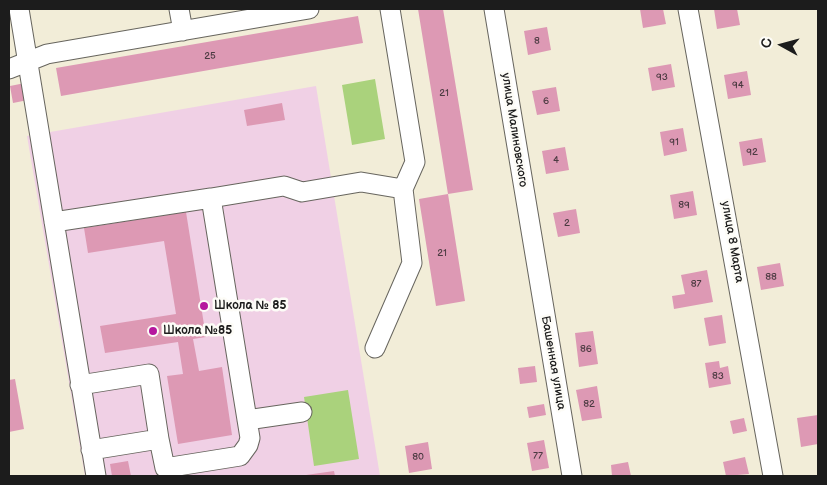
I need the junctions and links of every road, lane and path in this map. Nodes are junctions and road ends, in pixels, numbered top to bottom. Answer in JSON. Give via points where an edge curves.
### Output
{"nodes":[{"id":1,"x":19,"y":9,"type":"edge"},
{"id":2,"x":179,"y":9,"type":"edge"},
{"id":3,"x":309,"y":9,"type":"edge"},
{"id":4,"x":390,"y":9,"type":"edge"},
{"id":5,"x":494,"y":9,"type":"edge"},
{"id":6,"x":688,"y":9,"type":"edge"},
{"id":7,"x":183,"y":31,"type":"junction"},
{"id":8,"x":16,"y":38,"type":"edge"},
{"id":9,"x":27,"y":62,"type":"junction"},
{"id":10,"x":9,"y":69,"type":"edge"},
{"id":11,"x":403,"y":189,"type":"junction"},
{"id":12,"x":212,"y":198,"type":"junction"},
{"id":13,"x":54,"y":222,"type":"junction"},
{"id":14,"x":534,"y":250,"type":"joint"},
{"id":15,"x":375,"y":348,"type":"dead end"},
{"id":16,"x":80,"y":385,"type":"junction"},
{"id":17,"x":302,"y":412,"type":"dead end"},
{"id":18,"x":247,"y":420,"type":"junction"},
{"id":19,"x":160,"y":439,"type":"junction"},
{"id":20,"x":91,"y":450,"type":"junction"},
{"id":21,"x":96,"y":476,"type":"edge"},
{"id":22,"x":572,"y":476,"type":"edge"},
{"id":23,"x":773,"y":476,"type":"edge"}],
"edges":[{"from":1,"to":8,"type":"street"},
{"from":2,"to":7,"type":"street"},
{"from":3,"to":7,"type":"street"},
{"from":4,"to":11,"type":"street","via":[[414,162]]},
{"from":5,"to":14,"type":"street","name":"улица Малиновского"},
{"from":6,"to":23,"type":"street","name":"улица 8 Марта"},
{"from":7,"to":9,"type":"street","via":[[47,54]]},
{"from":8,"to":9,"type":"street"},
{"from":9,"to":10,"type":"street"},
{"from":9,"to":13,"type":"street"},
{"from":11,"to":12,"type":"street","via":[[361,182],[302,192],[284,186]]},
{"from":11,"to":15,"type":"street","via":[[412,263]]},
{"from":12,"to":13,"type":"street"},
{"from":12,"to":18,"type":"street"},
{"from":13,"to":16,"type":"street"},
{"from":14,"to":22,"type":"street","name":"Башенная улица"},
{"from":16,"to":19,"type":"street","via":[[149,374]]},
{"from":16,"to":20,"type":"street"},
{"from":17,"to":18,"type":"street"},
{"from":18,"to":19,"type":"street","via":[[250,438],[240,456],[164,468]]},
{"from":19,"to":20,"type":"street"},
{"from":20,"to":21,"type":"street"}]}
